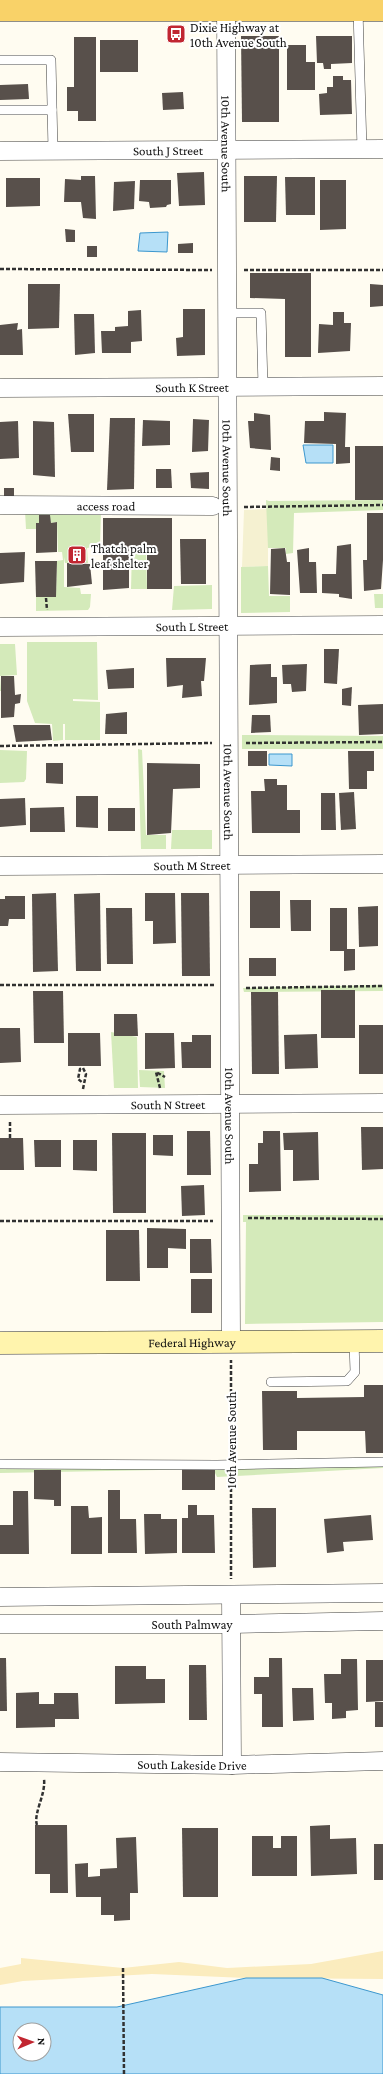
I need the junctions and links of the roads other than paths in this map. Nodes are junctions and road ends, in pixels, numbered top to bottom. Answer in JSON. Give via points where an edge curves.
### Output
{"nodes":[{"id":1,"x":382,"y":0,"type":"edge"},
{"id":2,"x":135,"y":5,"type":"edge"},
{"id":3,"x":226,"y":5,"type":"edge"},
{"id":4,"x":305,"y":5,"type":"edge"},
{"id":5,"x":383,"y":5,"type":"edge"},
{"id":6,"x":0,"y":10,"type":"edge"},
{"id":7,"x":358,"y":10,"type":"junction"},
{"id":8,"x":383,"y":10,"type":"edge"},
{"id":9,"x":0,"y":60,"type":"edge"},
{"id":10,"x":0,"y":110,"type":"edge"},
{"id":11,"x":52,"y":110,"type":"junction"},
{"id":12,"x":362,"y":149,"type":"junction"},
{"id":13,"x":383,"y":149,"type":"edge"},
{"id":14,"x":225,"y":150,"type":"junction"},
{"id":15,"x":0,"y":151,"type":"edge"},
{"id":16,"x":53,"y":151,"type":"junction"},
{"id":17,"x":226,"y":313,"type":"junction"},
{"id":18,"x":383,"y":386,"type":"edge"},
{"id":19,"x":226,"y":387,"type":"junction"},
{"id":20,"x":263,"y":387,"type":"junction"},
{"id":21,"x":0,"y":388,"type":"edge"},
{"id":22,"x":0,"y":505,"type":"edge"},
{"id":23,"x":213,"y":506,"type":"dead end"},
{"id":24,"x":383,"y":625,"type":"edge"},
{"id":25,"x":227,"y":626,"type":"junction"},
{"id":26,"x":0,"y":627,"type":"edge"},
{"id":27,"x":383,"y":864,"type":"edge"},
{"id":28,"x":228,"y":865,"type":"junction"},
{"id":29,"x":0,"y":866,"type":"edge"},
{"id":30,"x":383,"y":1103,"type":"edge"},
{"id":31,"x":229,"y":1104,"type":"junction"},
{"id":32,"x":5,"y":1111,"type":"edge"},
{"id":33,"x":383,"y":1341,"type":"edge"},
{"id":34,"x":231,"y":1342,"type":"junction"},
{"id":35,"x":354,"y":1342,"type":"junction"},
{"id":36,"x":0,"y":1343,"type":"edge"},
{"id":37,"x":271,"y":1382,"type":"dead end"},
{"id":38,"x":383,"y":1462,"type":"edge"},
{"id":39,"x":0,"y":1464,"type":"edge"},
{"id":40,"x":231,"y":1589,"type":"junction"},
{"id":41,"x":383,"y":1593,"type":"edge"},
{"id":42,"x":0,"y":1597,"type":"edge"},
{"id":43,"x":383,"y":1621,"type":"edge"},
{"id":44,"x":0,"y":1624,"type":"edge"},
{"id":45,"x":231,"y":1624,"type":"junction"},
{"id":46,"x":383,"y":1761,"type":"edge"},
{"id":47,"x":0,"y":1762,"type":"edge"},
{"id":48,"x":232,"y":1765,"type":"junction"}],
"edges":[{"from":1,"to":5,"type":"lane"},
{"from":2,"to":3,"type":"main road"},
{"from":2,"to":6,"type":"main road"},
{"from":3,"to":4,"type":"main road"},
{"from":3,"to":14,"type":"street","name":"10th Avenue South"},
{"from":4,"to":7,"type":"main road"},
{"from":7,"to":8,"type":"main road"},
{"from":7,"to":12,"type":"lane"},
{"from":9,"to":11,"type":"lane","via":[[51,60]]},
{"from":10,"to":11,"type":"lane"},
{"from":11,"to":16,"type":"lane"},
{"from":12,"to":13,"type":"street","name":"South J Street"},
{"from":12,"to":14,"type":"street","name":"South J Street"},
{"from":14,"to":16,"type":"street","name":"South J Street"},
{"from":14,"to":17,"type":"street","name":"10th Avenue South"},
{"from":15,"to":16,"type":"street","name":"South J Street"},
{"from":17,"to":19,"type":"street","name":"10th Avenue South"},
{"from":17,"to":20,"type":"lane","via":[[261,313]]},
{"from":18,"to":20,"type":"street","name":"South K Street"},
{"from":19,"to":20,"type":"street","name":"South K Street"},
{"from":19,"to":21,"type":"street","name":"South K Street"},
{"from":19,"to":25,"type":"street","name":"10th Avenue South"},
{"from":22,"to":23,"type":"street","name":"access road"},
{"from":24,"to":25,"type":"street","name":"South L Street"},
{"from":25,"to":26,"type":"street","name":"South L Street"},
{"from":25,"to":28,"type":"street","name":"10th Avenue South"},
{"from":27,"to":28,"type":"street","name":"South M Street"},
{"from":28,"to":29,"type":"street","name":"South M Street"},
{"from":28,"to":31,"type":"street","name":"10th Avenue South"},
{"from":30,"to":31,"type":"street","name":"South N Street"},
{"from":31,"to":32,"type":"street","name":"South N Street"},
{"from":31,"to":34,"type":"street","name":"10th Avenue South"},
{"from":33,"to":35,"type":"main road","name":"Federal Highway"},
{"from":34,"to":35,"type":"main road","name":"Federal Highway"},
{"from":34,"to":36,"type":"main road","name":"Federal Highway"},
{"from":35,"to":37,"type":"lane","via":[[355,1372],[347,1381]]},
{"from":38,"to":39,"type":"lane","via":[[217,1465]]},
{"from":40,"to":41,"type":"street"},
{"from":40,"to":42,"type":"street"},
{"from":40,"to":45,"type":"street"},
{"from":43,"to":45,"type":"street","name":"South Palmway"},
{"from":44,"to":45,"type":"street","name":"South Palmway"},
{"from":45,"to":48,"type":"street"},
{"from":46,"to":48,"type":"street","name":"South Lakeside Drive"},
{"from":47,"to":48,"type":"street","name":"South Lakeside Drive"}]}
